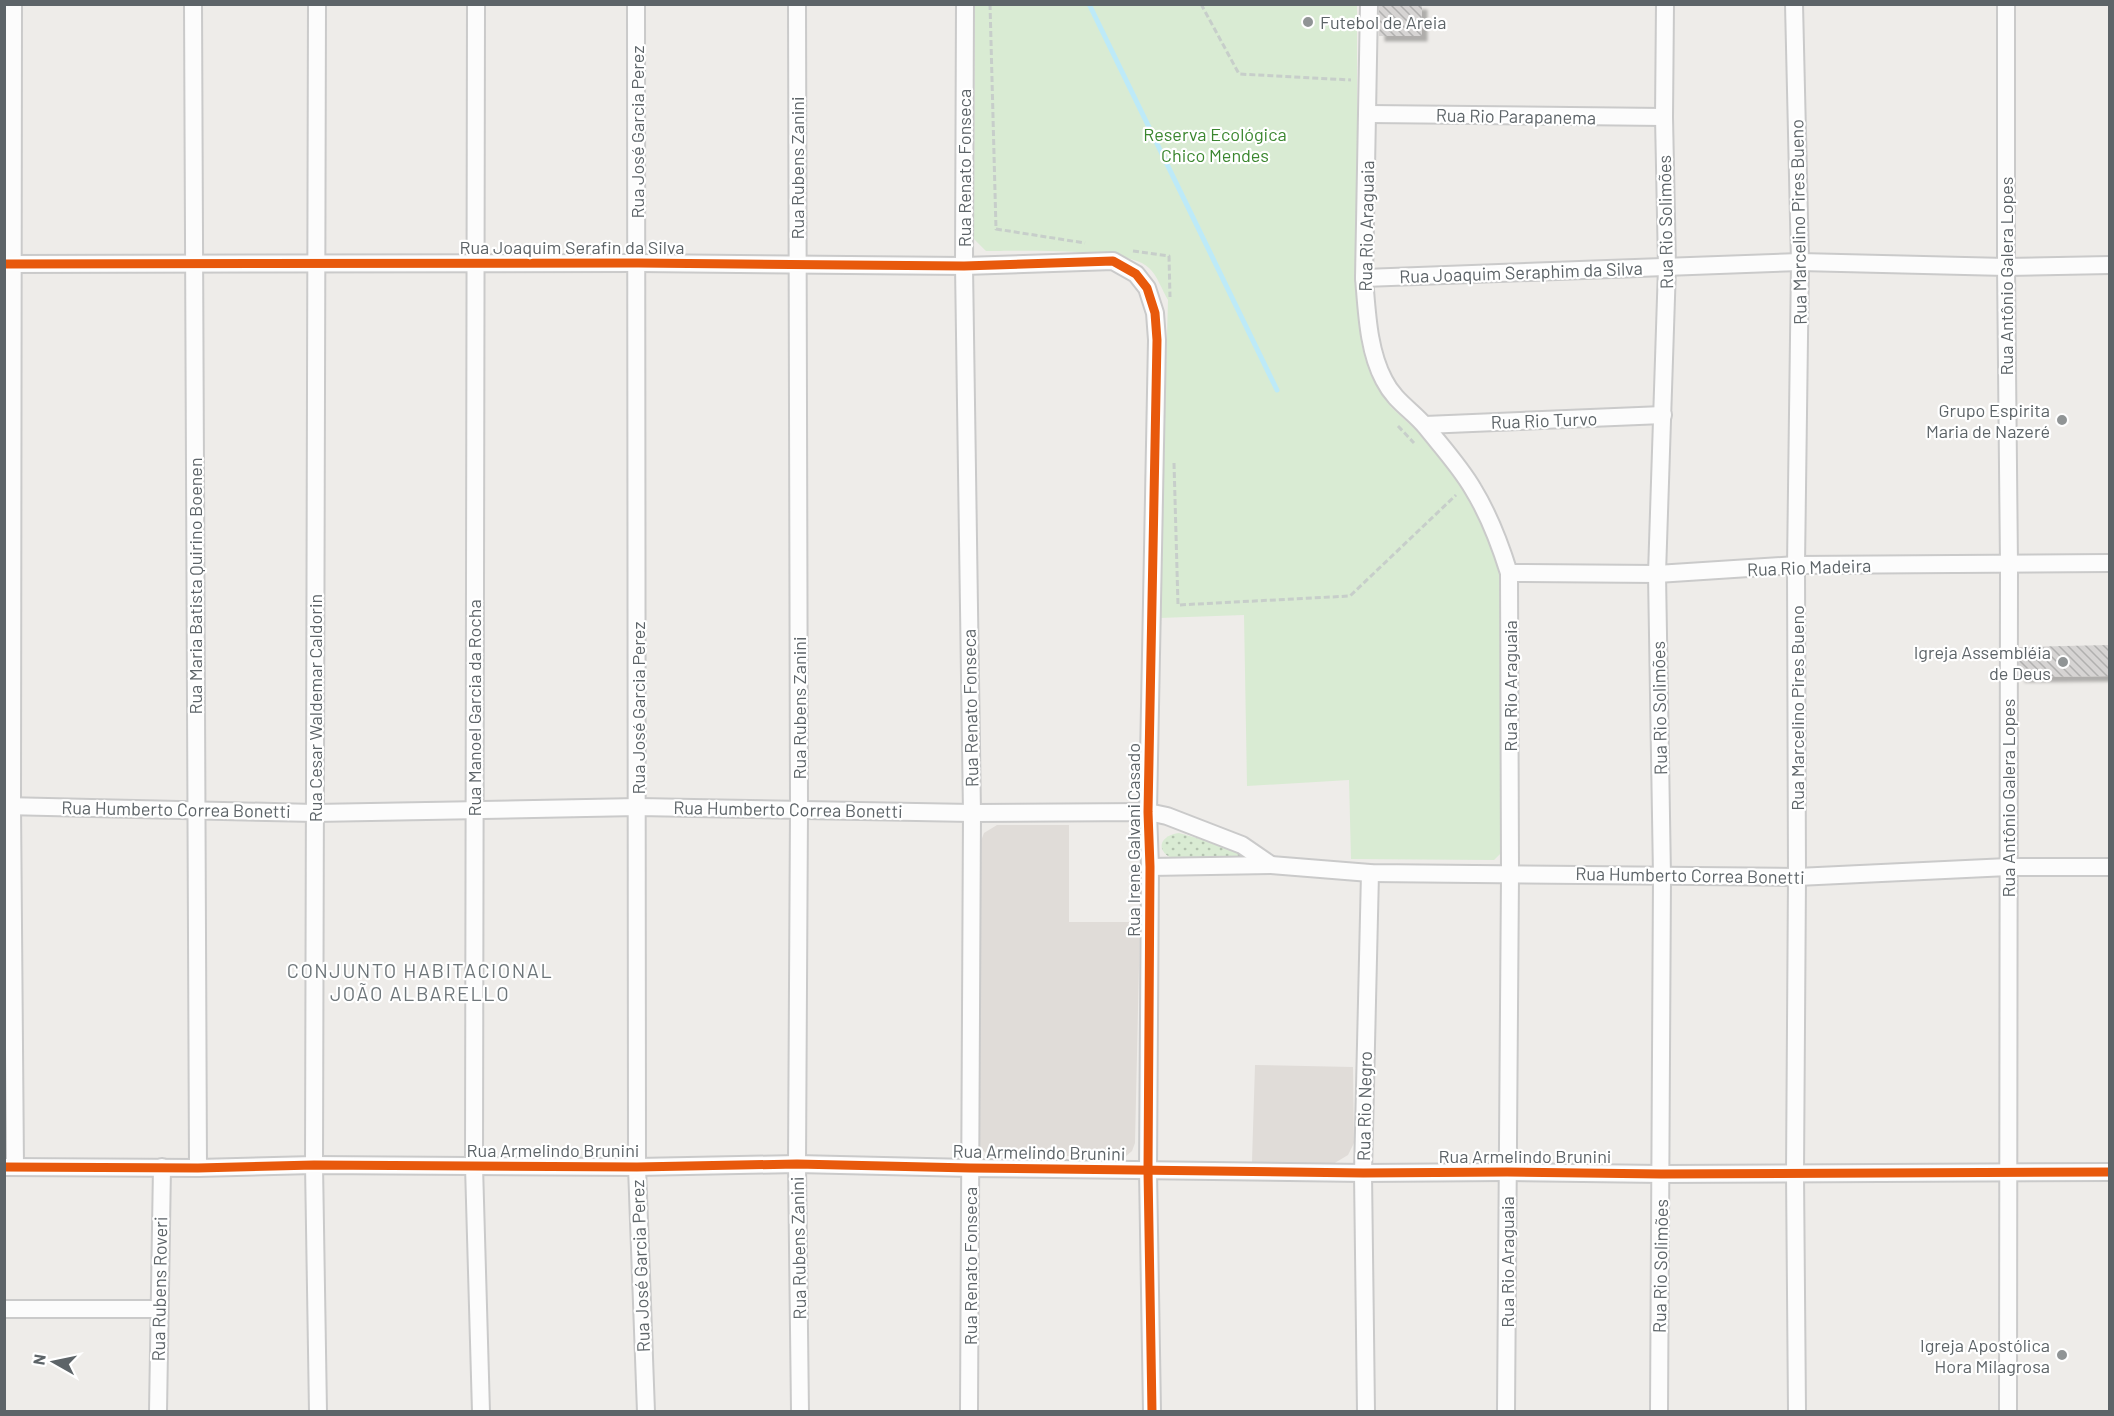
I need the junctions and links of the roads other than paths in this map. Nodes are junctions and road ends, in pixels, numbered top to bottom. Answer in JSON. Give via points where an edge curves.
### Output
{"nodes":[{"id":1,"x":13,"y":4,"type":"edge"},
{"id":2,"x":193,"y":4,"type":"edge"},
{"id":3,"x":317,"y":4,"type":"edge"},
{"id":4,"x":476,"y":4,"type":"edge"},
{"id":5,"x":636,"y":4,"type":"edge"},
{"id":6,"x":797,"y":4,"type":"edge"},
{"id":7,"x":965,"y":4,"type":"edge"},
{"id":8,"x":1369,"y":4,"type":"edge"},
{"id":9,"x":1665,"y":4,"type":"edge"},
{"id":10,"x":1794,"y":4,"type":"edge"},
{"id":11,"x":2006,"y":4,"type":"edge"},
{"id":12,"x":1368,"y":114,"type":"junction"},
{"id":13,"x":1664,"y":117,"type":"junction"},
{"id":14,"x":1800,"y":262,"type":"junction"},
{"id":15,"x":195,"y":263,"type":"junction"},
{"id":16,"x":317,"y":263,"type":"junction"},
{"id":17,"x":474,"y":263,"type":"junction"},
{"id":18,"x":638,"y":263,"type":"junction"},
{"id":19,"x":8,"y":264,"type":"edge"},
{"id":20,"x":797,"y":264,"type":"junction"},
{"id":21,"x":2109,"y":265,"type":"edge"},
{"id":22,"x":964,"y":266,"type":"junction"},
{"id":23,"x":1667,"y":267,"type":"junction"},
{"id":24,"x":2006,"y":267,"type":"junction"},
{"id":25,"x":1136,"y":274,"type":"joint"},
{"id":26,"x":1364,"y":278,"type":"junction"},
{"id":27,"x":1663,"y":416,"type":"junction"},
{"id":28,"x":1425,"y":425,"type":"junction"},
{"id":29,"x":2109,"y":563,"type":"edge"},
{"id":30,"x":1796,"y":565,"type":"junction"},
{"id":31,"x":2009,"y":565,"type":"junction"},
{"id":32,"x":1509,"y":573,"type":"junction"},
{"id":33,"x":1657,"y":574,"type":"junction"},
{"id":34,"x":8,"y":806,"type":"edge"},
{"id":35,"x":638,"y":807,"type":"junction"},
{"id":36,"x":196,"y":809,"type":"junction"},
{"id":37,"x":475,"y":809,"type":"junction"},
{"id":38,"x":800,"y":809,"type":"junction"},
{"id":39,"x":1148,"y":812,"type":"junction"},
{"id":40,"x":315,"y":813,"type":"junction"},
{"id":41,"x":972,"y":813,"type":"junction"},
{"id":42,"x":1271,"y":865,"type":"junction"},
{"id":43,"x":1150,"y":867,"type":"junction"},
{"id":44,"x":2008,"y":867,"type":"junction"},
{"id":45,"x":2109,"y":867,"type":"edge"},
{"id":46,"x":1370,"y":873,"type":"junction"},
{"id":47,"x":1510,"y":873,"type":"junction"},
{"id":48,"x":1662,"y":876,"type":"junction"},
{"id":49,"x":1797,"y":877,"type":"junction"},
{"id":50,"x":314,"y":1164,"type":"junction"},
{"id":51,"x":797,"y":1164,"type":"junction"},
{"id":52,"x":474,"y":1166,"type":"junction"},
{"id":53,"x":10,"y":1167,"type":"edge"},
{"id":54,"x":162,"y":1167,"type":"junction"},
{"id":55,"x":637,"y":1167,"type":"junction"},
{"id":56,"x":198,"y":1168,"type":"junction"},
{"id":57,"x":970,"y":1168,"type":"junction"},
{"id":58,"x":1148,"y":1170,"type":"junction"},
{"id":59,"x":1507,"y":1172,"type":"junction"},
{"id":60,"x":2008,"y":1172,"type":"junction"},
{"id":61,"x":2109,"y":1172,"type":"edge"},
{"id":62,"x":1363,"y":1173,"type":"junction"},
{"id":63,"x":1795,"y":1173,"type":"junction"},
{"id":64,"x":1661,"y":1174,"type":"junction"},
{"id":65,"x":4,"y":1309,"type":"edge"},
{"id":66,"x":158,"y":1309,"type":"junction"},
{"id":67,"x":158,"y":1412,"type":"edge"},
{"id":68,"x":318,"y":1412,"type":"edge"},
{"id":69,"x":481,"y":1412,"type":"edge"},
{"id":70,"x":646,"y":1412,"type":"edge"},
{"id":71,"x":800,"y":1412,"type":"edge"},
{"id":72,"x":969,"y":1412,"type":"edge"},
{"id":73,"x":1152,"y":1412,"type":"edge"},
{"id":74,"x":1366,"y":1412,"type":"edge"},
{"id":75,"x":1506,"y":1412,"type":"edge"},
{"id":76,"x":1659,"y":1412,"type":"edge"},
{"id":77,"x":1797,"y":1412,"type":"edge"},
{"id":78,"x":2008,"y":1412,"type":"edge"}],
"edges":[{"from":1,"to":19,"type":"street"},
{"from":2,"to":15,"type":"street","name":"Rua Maria Batista Quirino Boenen"},
{"from":3,"to":16,"type":"street","name":"Rua Cesar Waldemar Caldorin"},
{"from":4,"to":17,"type":"street","name":"Rua Manoel Garcia da Rocha"},
{"from":5,"to":18,"type":"street","name":"Rua José Garcia Perez"},
{"from":6,"to":20,"type":"street","name":"Rua Rubens Zanini"},
{"from":7,"to":22,"type":"street","name":"Rua Renato Fonseca"},
{"from":8,"to":12,"type":"street","name":"Rua Rio Araguaia"},
{"from":9,"to":13,"type":"street","name":"Rua Rio Solimões"},
{"from":10,"to":14,"type":"street","name":"Rua Marcelino Pires Bueno"},
{"from":11,"to":24,"type":"street","name":"Rua Antônio Galera Lopes"},
{"from":12,"to":13,"type":"street","name":"Rua Rio Parapanema"},
{"from":12,"to":26,"type":"street","name":"Rua Rio Araguaia"},
{"from":13,"to":23,"type":"street","name":"Rua Rio Solimões"},
{"from":14,"to":23,"type":"street","name":"Rua Joaquim Seraphim da Silva"},
{"from":14,"to":24,"type":"street","name":"Rua Joaquim Seraphim da Silva"},
{"from":14,"to":30,"type":"street","name":"Rua Marcelino Pires Bueno"},
{"from":15,"to":16,"type":"street","name":"Rua Joaquim Serafin da Silva"},
{"from":15,"to":19,"type":"street","name":"Rua Joaquim Serafin da Silva"},
{"from":15,"to":36,"type":"street","name":"Rua Maria Batista Quirino Boenen"},
{"from":16,"to":17,"type":"street","name":"Rua Joaquim Serafin da Silva"},
{"from":16,"to":40,"type":"street","name":"Rua Cesar Waldemar Caldorin"},
{"from":17,"to":18,"type":"street","name":"Rua Joaquim Serafin da Silva"},
{"from":17,"to":37,"type":"street","name":"Rua Manoel Garcia da Rocha"},
{"from":18,"to":20,"type":"street","name":"Rua Joaquim Serafin da Silva"},
{"from":18,"to":35,"type":"street","name":"Rua José Garcia Perez"},
{"from":19,"to":34,"type":"street"},
{"from":20,"to":22,"type":"street","name":"Rua Joaquim Serafin da Silva"},
{"from":20,"to":38,"type":"street","name":"Rua Rubens Zanini"},
{"from":21,"to":24,"type":"street","name":"Rua Joaquim Seraphim da Silva"},
{"from":22,"to":25,"type":"street","name":"Rua Joaquim Serafin da Silva","via":[[1113,261]]},
{"from":22,"to":41,"type":"street","name":"Rua Renato Fonseca"},
{"from":23,"to":26,"type":"street","name":"Rua Joaquim Seraphim da Silva"},
{"from":23,"to":27,"type":"street","name":"Rua Rio Solimões"},
{"from":24,"to":31,"type":"street","name":"Rua Antônio Galera Lopes"},
{"from":25,"to":39,"type":"street","name":"Rua Irene Galvani Casado","via":[[1147,288],[1155,313],[1157,340]]},
{"from":26,"to":28,"type":"street","name":"Rua Rio Araguaia","via":[[1375,359],[1384,381],[1398,402]]},
{"from":27,"to":28,"type":"street","name":"Rua Rio Turvo"},
{"from":27,"to":33,"type":"street","name":"Rua Rio Solimões"},
{"from":28,"to":32,"type":"street","name":"Rua Rio Araguaia","via":[[1473,488],[1500,543]]},
{"from":29,"to":31,"type":"street","name":"Rua Rio Madeira"},
{"from":30,"to":31,"type":"street","name":"Rua Rio Madeira"},
{"from":30,"to":33,"type":"street","name":"Rua Rio Madeira"},
{"from":30,"to":49,"type":"street","name":"Rua Marcelino Pires Bueno"},
{"from":31,"to":44,"type":"street","name":"Rua Antônio Galera Lopes"},
{"from":32,"to":33,"type":"street","name":"Rua Rio Madeira"},
{"from":32,"to":47,"type":"street","name":"Rua Rio Araguaia"},
{"from":33,"to":48,"type":"street","name":"Rua Rio Solimões"},
{"from":34,"to":36,"type":"street","name":"Rua Humberto Correa Bonetti"},
{"from":34,"to":53,"type":"street"},
{"from":35,"to":37,"type":"street","name":"Rua Humberto Correa Bonetti"},
{"from":35,"to":38,"type":"street","name":"Rua Humberto Correa Bonetti"},
{"from":35,"to":55,"type":"street","name":"Rua José Garcia Perez"},
{"from":36,"to":40,"type":"street","name":"Rua Humberto Correa Bonetti"},
{"from":36,"to":56,"type":"street","name":"Rua Maria Batista Quirino Boenen"},
{"from":37,"to":40,"type":"street","name":"Rua Humberto Correa Bonetti"},
{"from":37,"to":52,"type":"street","name":"Rua Manoel Garcia da Rocha"},
{"from":38,"to":41,"type":"street","name":"Rua Humberto Correa Bonetti"},
{"from":38,"to":51,"type":"street","name":"Rua Rubens Zanini"},
{"from":39,"to":41,"type":"street","name":"Rua Humberto Correa Bonetti"},
{"from":39,"to":42,"type":"street","name":"Rua Humberto Correa Bonetti","via":[[1242,845]]},
{"from":39,"to":43,"type":"street","name":"Rua Irene Galvani Casado"},
{"from":40,"to":50,"type":"street","name":"Rua Cesar Waldemar Caldorin"},
{"from":41,"to":57,"type":"street","name":"Rua Renato Fonseca"},
{"from":42,"to":43,"type":"street","name":"Rua Humberto Correa Bonetti"},
{"from":42,"to":46,"type":"street","name":"Rua Humberto Correa Bonetti"},
{"from":43,"to":58,"type":"street","name":"Rua Irene Galvani Casado"},
{"from":44,"to":45,"type":"street","name":"Rua Humberto Correa Bonetti"},
{"from":44,"to":49,"type":"street","name":"Rua Humberto Correa Bonetti"},
{"from":44,"to":60,"type":"street","name":"Rua Antônio Galera Lopes"},
{"from":46,"to":47,"type":"street","name":"Rua Humberto Correa Bonetti"},
{"from":46,"to":62,"type":"street","name":"Rua Rio Negro"},
{"from":47,"to":48,"type":"street","name":"Rua Humberto Correa Bonetti"},
{"from":47,"to":59,"type":"street","name":"Rua Rio Araguaia"},
{"from":48,"to":49,"type":"street","name":"Rua Humberto Correa Bonetti"},
{"from":48,"to":64,"type":"street","name":"Rua Rio Solimões"},
{"from":49,"to":63,"type":"street","name":"Rua Marcelino Pires Bueno"},
{"from":50,"to":52,"type":"street","name":"Rua Armelindo Brunini"},
{"from":50,"to":56,"type":"street","name":"Rua Armelindo Brunini"},
{"from":50,"to":68,"type":"street","name":"Rua Cesar Waldemar Caldorin"},
{"from":51,"to":55,"type":"street","name":"Rua Armelindo Brunini"},
{"from":51,"to":57,"type":"street","name":"Rua Armelindo Brunini"},
{"from":51,"to":71,"type":"street","name":"Rua Rubens Zanini"},
{"from":52,"to":55,"type":"street","name":"Rua Armelindo Brunini"},
{"from":52,"to":69,"type":"street","name":"Rua Manoel Garcia da Rocha"},
{"from":53,"to":54,"type":"street","name":"Rua Armelindo Brunini"},
{"from":54,"to":56,"type":"street","name":"Rua Armelindo Brunini"},
{"from":54,"to":66,"type":"street","name":"Rua Rubens Roveri"},
{"from":55,"to":70,"type":"street","name":"Rua José Garcia Perez"},
{"from":57,"to":58,"type":"street","name":"Rua Armelindo Brunini"},
{"from":57,"to":72,"type":"street","name":"Rua Renato Fonseca"},
{"from":58,"to":62,"type":"street","name":"Rua Armelindo Brunini"},
{"from":58,"to":73,"type":"street","name":"Rua Irene Galvani Casado"},
{"from":59,"to":62,"type":"street","name":"Rua Armelindo Brunini"},
{"from":59,"to":64,"type":"street","name":"Rua Armelindo Brunini"},
{"from":59,"to":75,"type":"street","name":"Rua Rio Araguaia"},
{"from":60,"to":61,"type":"street","name":"Rua Armelindo Brunini"},
{"from":60,"to":63,"type":"street","name":"Rua Armelindo Brunini"},
{"from":60,"to":78,"type":"street","name":"Rua Antônio Galera Lopes"},
{"from":62,"to":74,"type":"street","name":"Rua Rio Negro"},
{"from":63,"to":64,"type":"street","name":"Rua Armelindo Brunini"},
{"from":63,"to":77,"type":"street","name":"Rua Marcelino Pires Bueno"},
{"from":64,"to":76,"type":"street","name":"Rua Rio Solimões"},
{"from":65,"to":66,"type":"street"},
{"from":66,"to":67,"type":"street","name":"Rua Rubens Roveri"}]}
